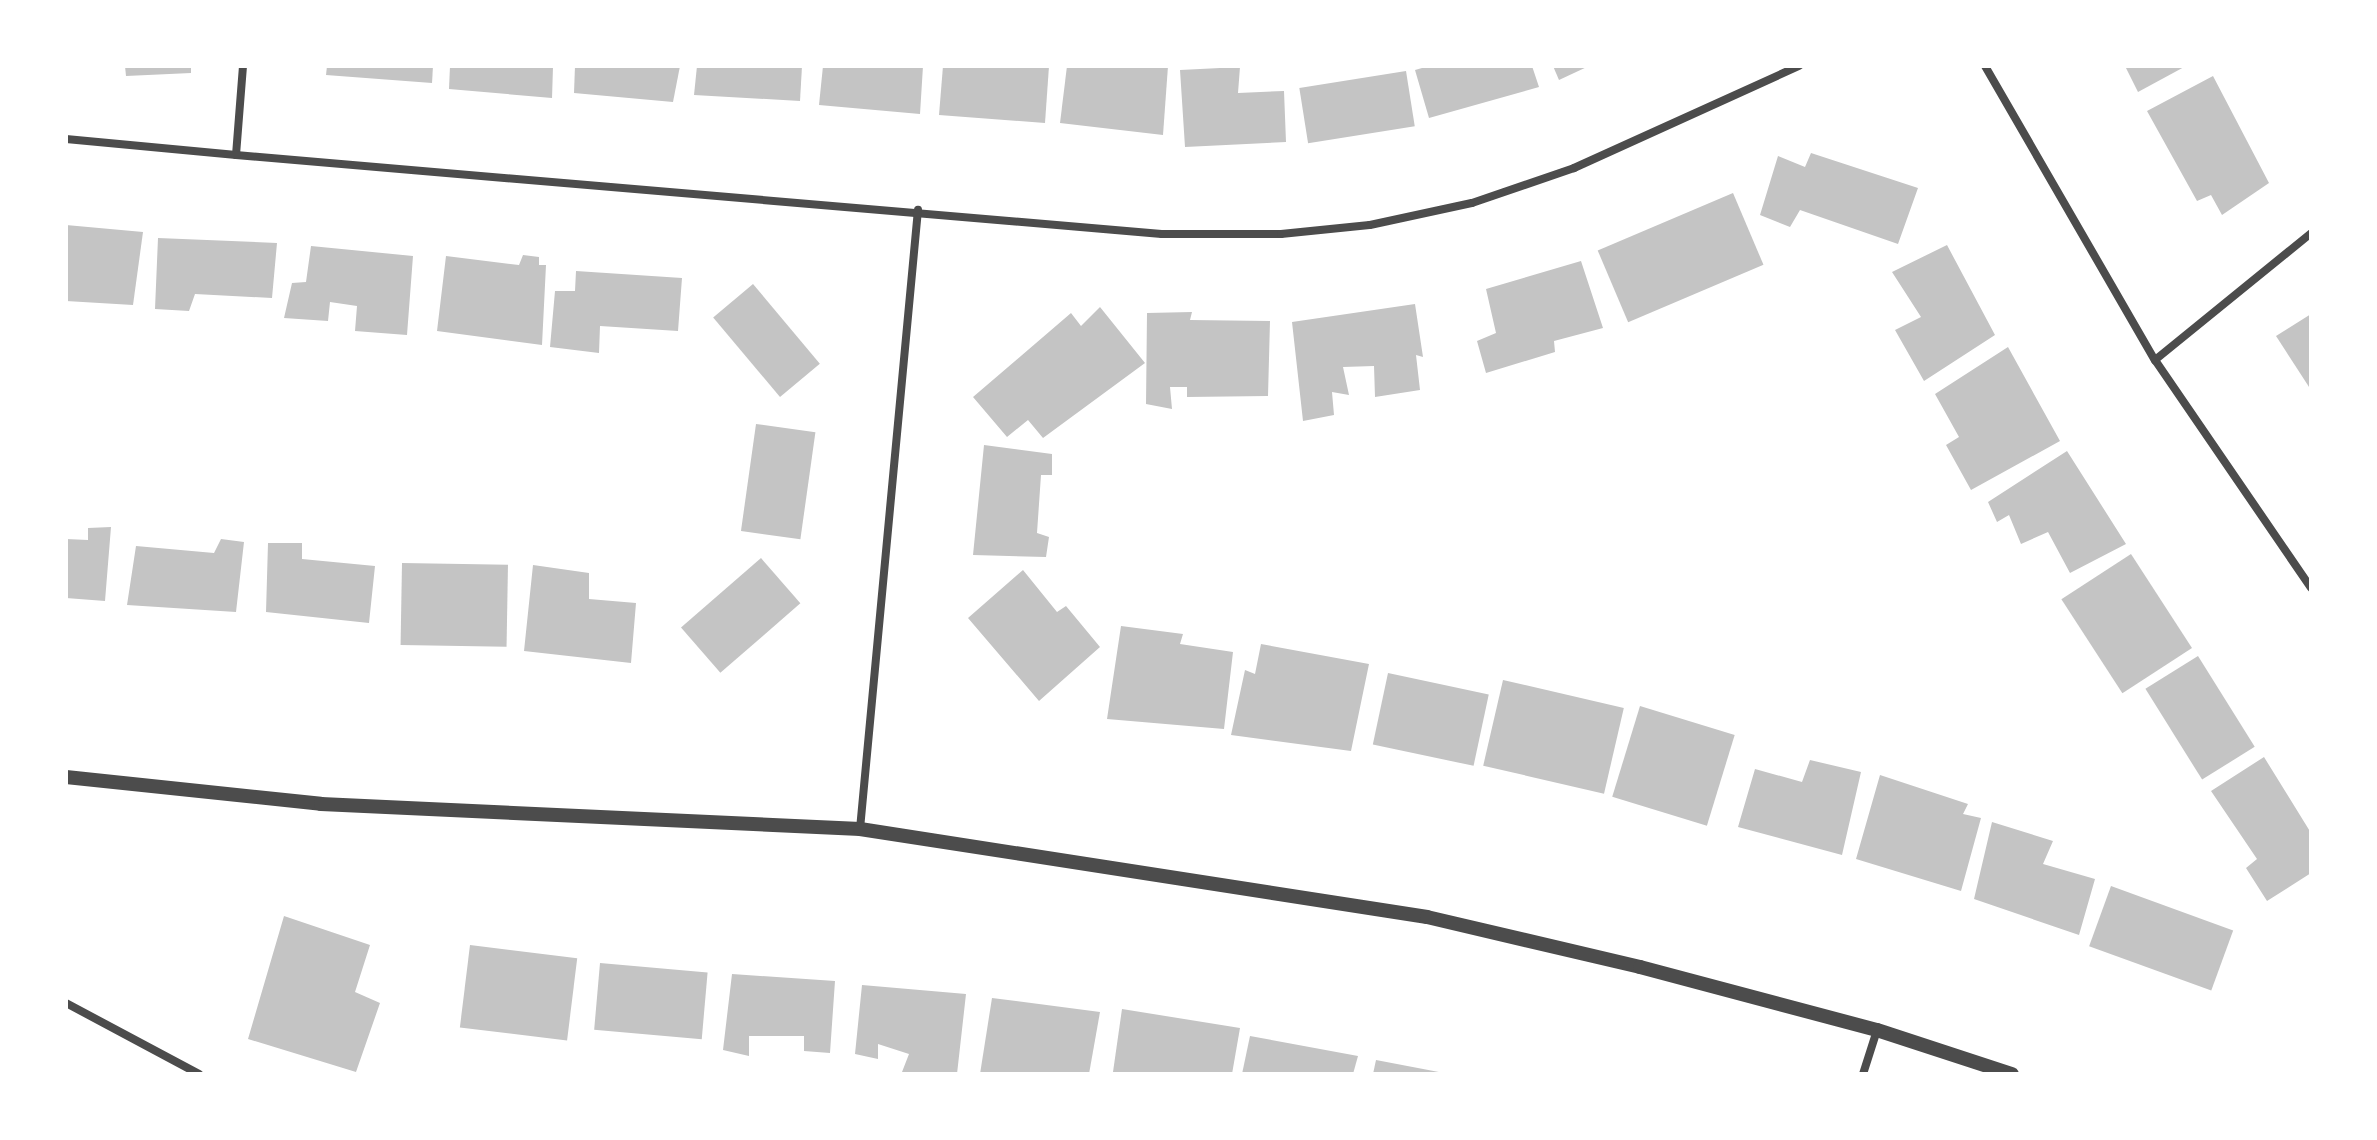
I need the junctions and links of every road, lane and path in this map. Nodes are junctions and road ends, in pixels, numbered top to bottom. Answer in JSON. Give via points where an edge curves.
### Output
{"nodes":[{"id":1,"x":243,"y":66,"type":"edge"},
{"id":2,"x":1799,"y":66,"type":"edge"},
{"id":3,"x":1985,"y":66,"type":"edge"},
{"id":4,"x":66,"y":139,"type":"edge"},
{"id":5,"x":236,"y":155,"type":"junction"},
{"id":6,"x":918,"y":210,"type":"junction"},
{"id":7,"x":2311,"y":233,"type":"edge"},
{"id":8,"x":2155,"y":360,"type":"junction"},
{"id":9,"x":2311,"y":588,"type":"edge"},
{"id":10,"x":66,"y":777,"type":"edge"},
{"id":11,"x":860,"y":829,"type":"junction"},
{"id":12,"x":66,"y":1003,"type":"edge"},
{"id":13,"x":1877,"y":1030,"type":"junction"},
{"id":14,"x":199,"y":1074,"type":"edge"},
{"id":15,"x":1863,"y":1074,"type":"edge"},
{"id":16,"x":2012,"y":1074,"type":"edge"}],
"edges":[{"from":1,"to":5,"type":"street"},
{"from":2,"to":6,"type":"street","via":[[1574,168],[1472,203],[1370,225],[1281,234],[1162,234]]},
{"from":3,"to":8,"type":"street"},
{"from":4,"to":5,"type":"street"},
{"from":5,"to":6,"type":"street"},
{"from":6,"to":11,"type":"street"},
{"from":7,"to":8,"type":"street"},
{"from":8,"to":9,"type":"street"},
{"from":10,"to":11,"type":"street","via":[[321,804]]},
{"from":11,"to":13,"type":"street","via":[[1427,917]]},
{"from":12,"to":14,"type":"street"},
{"from":13,"to":15,"type":"street"},
{"from":13,"to":16,"type":"street"}]}
